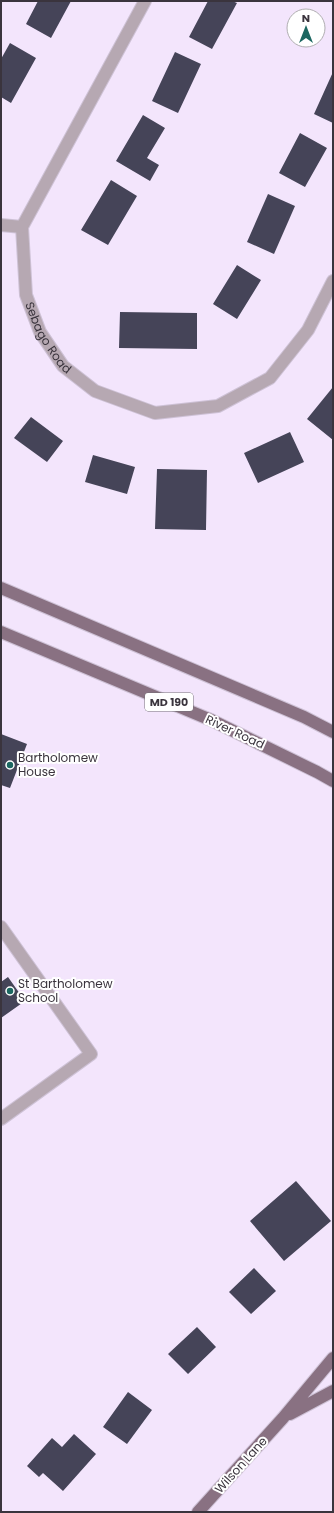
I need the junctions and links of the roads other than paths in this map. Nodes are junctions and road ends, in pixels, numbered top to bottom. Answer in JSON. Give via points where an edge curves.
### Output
{"nodes":[{"id":1,"x":145,"y":1,"type":"edge"},
{"id":2,"x":1,"y":225,"type":"edge"},
{"id":3,"x":22,"y":226,"type":"junction"},
{"id":4,"x":333,"y":281,"type":"edge"},
{"id":5,"x":1,"y":588,"type":"edge"},
{"id":6,"x":1,"y":632,"type":"edge"},
{"id":7,"x":333,"y":732,"type":"edge"},
{"id":8,"x":333,"y":781,"type":"edge"},
{"id":9,"x":1,"y":927,"type":"edge"},
{"id":10,"x":1,"y":1119,"type":"edge"},
{"id":11,"x":333,"y":1358,"type":"edge"},
{"id":12,"x":333,"y":1390,"type":"edge"},
{"id":13,"x":284,"y":1418,"type":"junction"},
{"id":14,"x":198,"y":1512,"type":"edge"}],
"edges":[{"from":1,"to":3,"type":"street"},
{"from":2,"to":3,"type":"street"},
{"from":3,"to":4,"type":"street","name":"Sebago Road","via":[[26,295],[40,332],[63,366],[95,391],[155,413],[218,406],[270,378],[308,330]]},
{"from":5,"to":7,"type":"main road","via":[[304,717]]},
{"from":6,"to":8,"type":"main road","name":"River Road","number":"MD 190","via":[[211,720]]},
{"from":9,"to":10,"type":"street","via":[[91,1054]]},
{"from":11,"to":13,"type":"main road","name":"Wilson Lane"},
{"from":12,"to":13,"type":"main road","name":"Wilson Lane"},
{"from":13,"to":14,"type":"main road","name":"Wilson Lane"}]}
